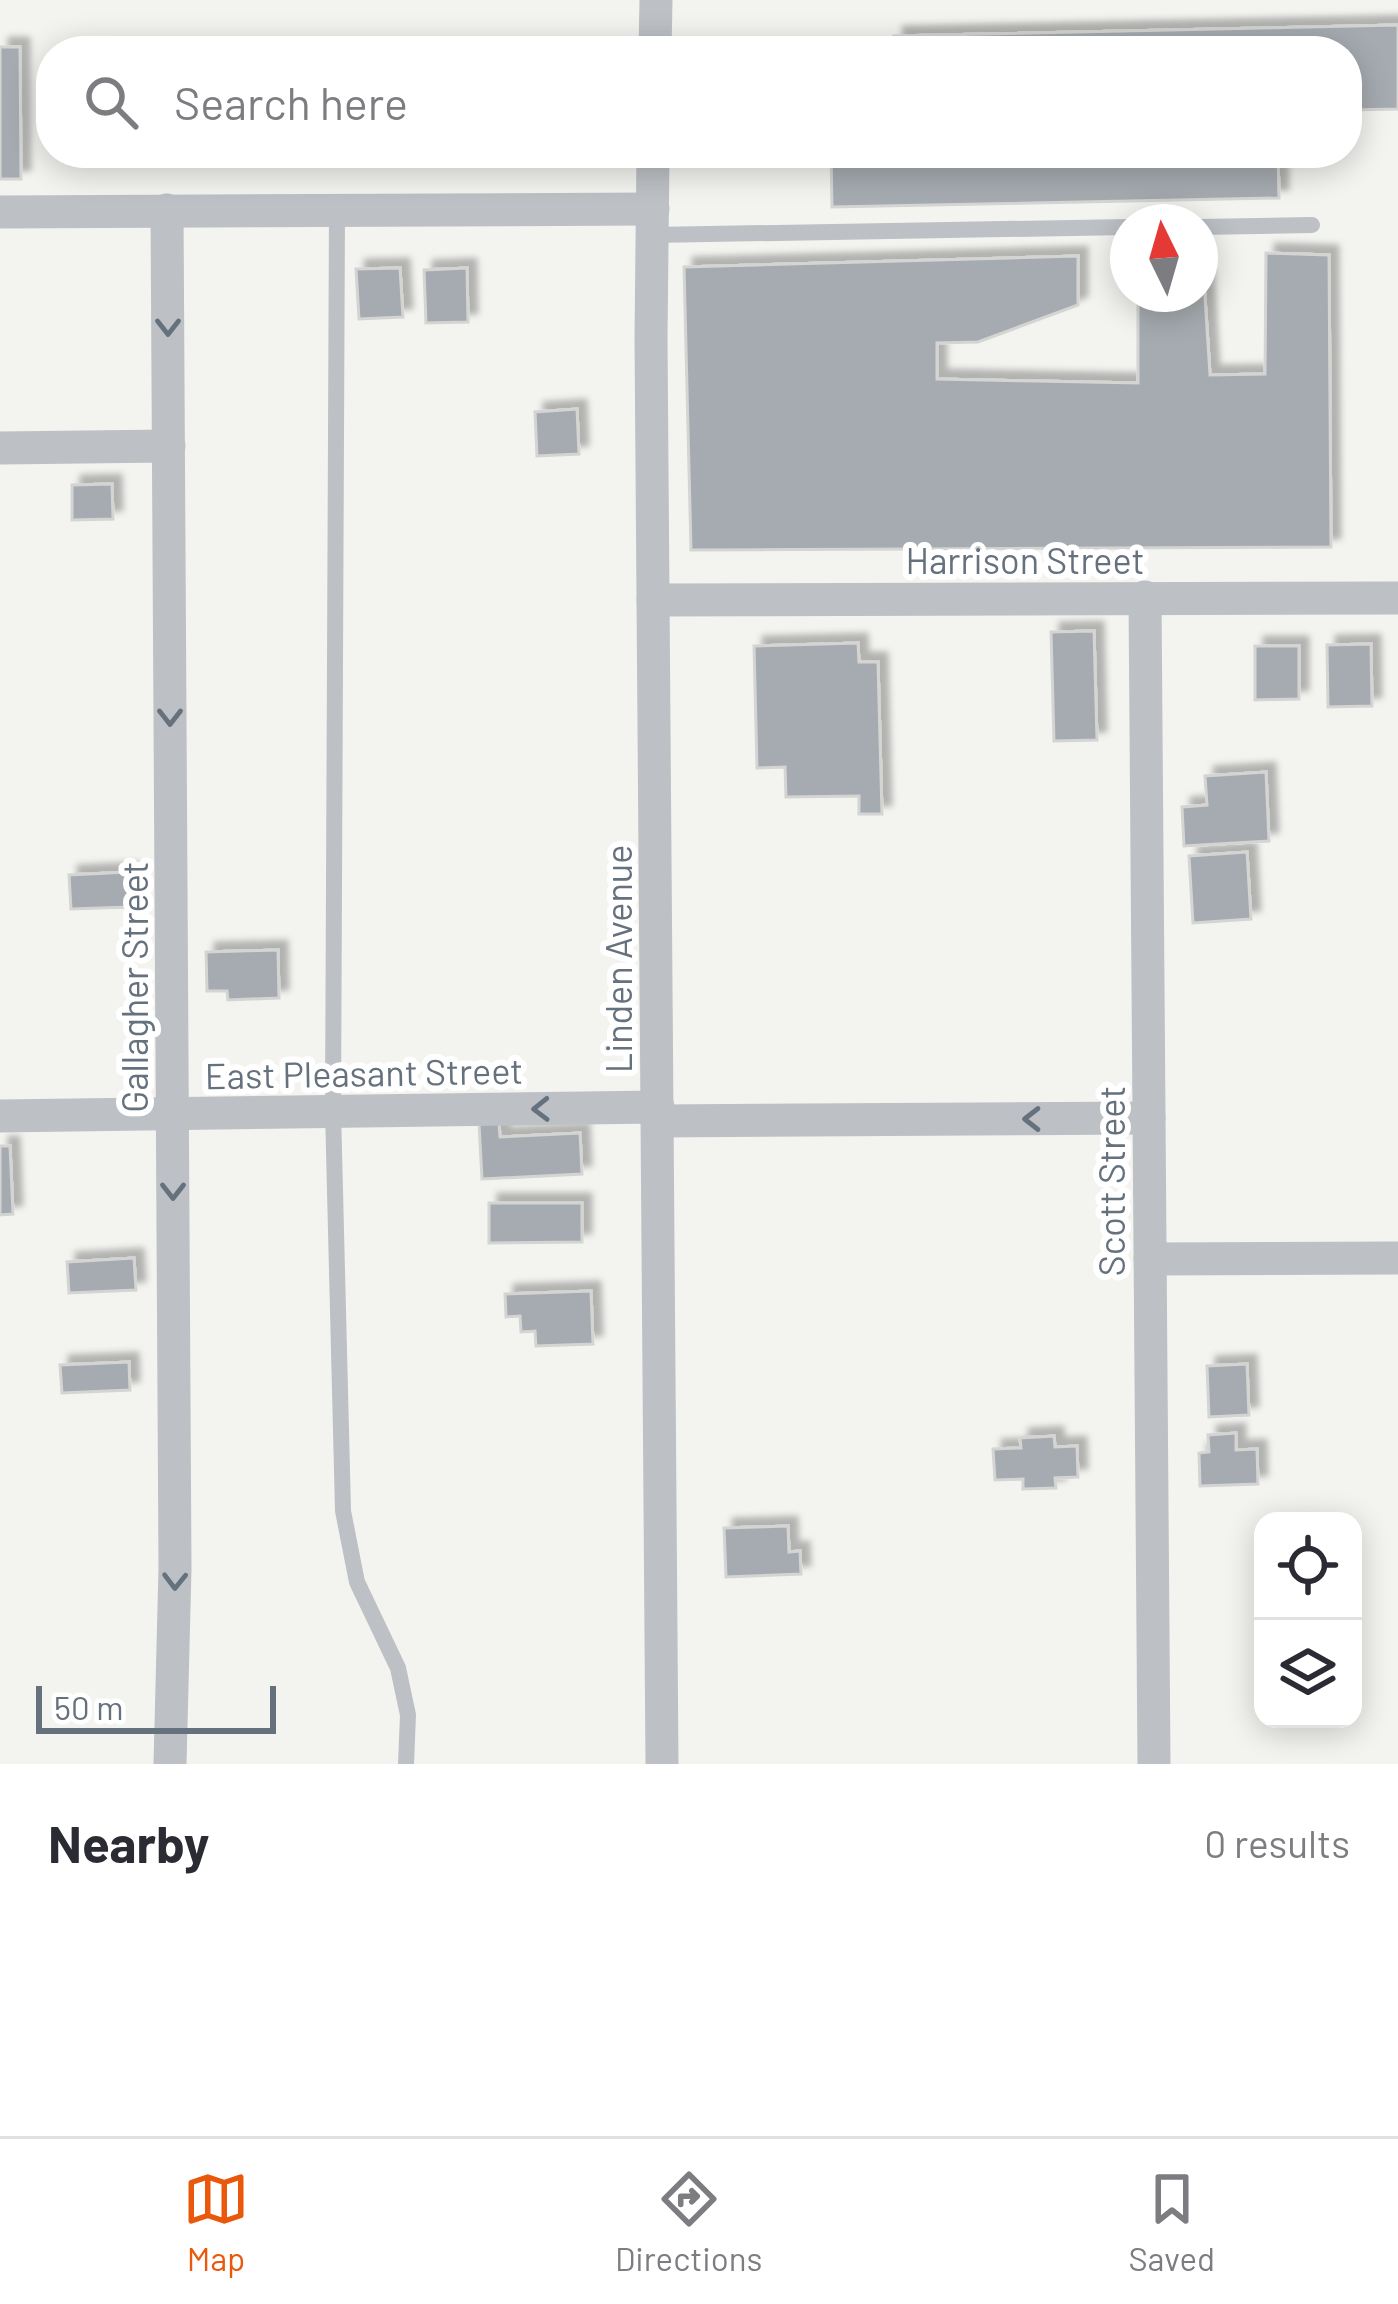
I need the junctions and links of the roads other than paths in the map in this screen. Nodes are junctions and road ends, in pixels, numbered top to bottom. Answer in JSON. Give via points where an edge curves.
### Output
{"nodes":[{"id":1,"x":656,"y":0,"type":"edge"},
{"id":2,"x":655,"y":36,"type":"edge"},
{"id":3,"x":653,"y":168,"type":"edge"},
{"id":4,"x":167,"y":210,"type":"junction"},
{"id":5,"x":337,"y":210,"type":"junction"},
{"id":6,"x":0,"y":212,"type":"edge"},
{"id":7,"x":653,"y":222,"type":"junction"},
{"id":8,"x":1312,"y":225,"type":"dead end"},
{"id":9,"x":1110,"y":227,"type":"edge"},
{"id":10,"x":1218,"y":227,"type":"edge"},
{"id":11,"x":169,"y":446,"type":"junction"},
{"id":12,"x":0,"y":448,"type":"edge"},
{"id":13,"x":1145,"y":597,"type":"junction"},
{"id":14,"x":1398,"y":598,"type":"edge"},
{"id":15,"x":653,"y":600,"type":"junction"},
{"id":16,"x":333,"y":1112,"type":"junction"},
{"id":17,"x":172,"y":1114,"type":"junction"},
{"id":18,"x":658,"y":1114,"type":"junction"},
{"id":19,"x":0,"y":1116,"type":"edge"},
{"id":20,"x":1149,"y":1118,"type":"junction"},
{"id":21,"x":1398,"y":1258,"type":"edge"},
{"id":22,"x":1150,"y":1259,"type":"junction"},
{"id":23,"x":170,"y":1764,"type":"edge"},
{"id":24,"x":406,"y":1764,"type":"edge"},
{"id":25,"x":662,"y":1764,"type":"edge"},
{"id":26,"x":1154,"y":1764,"type":"edge"}],
"edges":[{"from":1,"to":2,"type":"street"},
{"from":3,"to":7,"type":"street","name":"Linden Avenue"},
{"from":4,"to":5,"type":"street"},
{"from":4,"to":6,"type":"street"},
{"from":4,"to":11,"type":"street","name":"Gallagher Street","one_way":true},
{"from":5,"to":7,"type":"street"},
{"from":5,"to":16,"type":"lane"},
{"from":7,"to":9,"type":"lane"},
{"from":7,"to":15,"type":"street","name":"Linden Avenue"},
{"from":8,"to":10,"type":"lane"},
{"from":11,"to":12,"type":"street"},
{"from":11,"to":17,"type":"street","name":"Gallagher Street","one_way":true},
{"from":13,"to":14,"type":"street","name":"Harrison Street"},
{"from":13,"to":15,"type":"street","name":"Harrison Street"},
{"from":13,"to":20,"type":"street","name":"Scott Street"},
{"from":15,"to":18,"type":"street","name":"Linden Avenue"},
{"from":16,"to":17,"type":"street","name":"East Pleasant Street"},
{"from":18,"to":16,"type":"street","name":"East Pleasant Street","one_way":true},
{"from":16,"to":24,"type":"lane","via":[[343,1511],[357,1582],[398,1668],[408,1715]]},
{"from":17,"to":19,"type":"street","name":"East Pleasant Street"},
{"from":17,"to":23,"type":"street","name":"Gallagher Street","one_way":true},
{"from":20,"to":18,"type":"street","name":"East Pleasant Street","one_way":true},
{"from":18,"to":25,"type":"street","name":"Linden Avenue"},
{"from":20,"to":22,"type":"street","name":"Scott Street"},
{"from":21,"to":22,"type":"street"},
{"from":22,"to":26,"type":"street","name":"Scott Street"}]}
